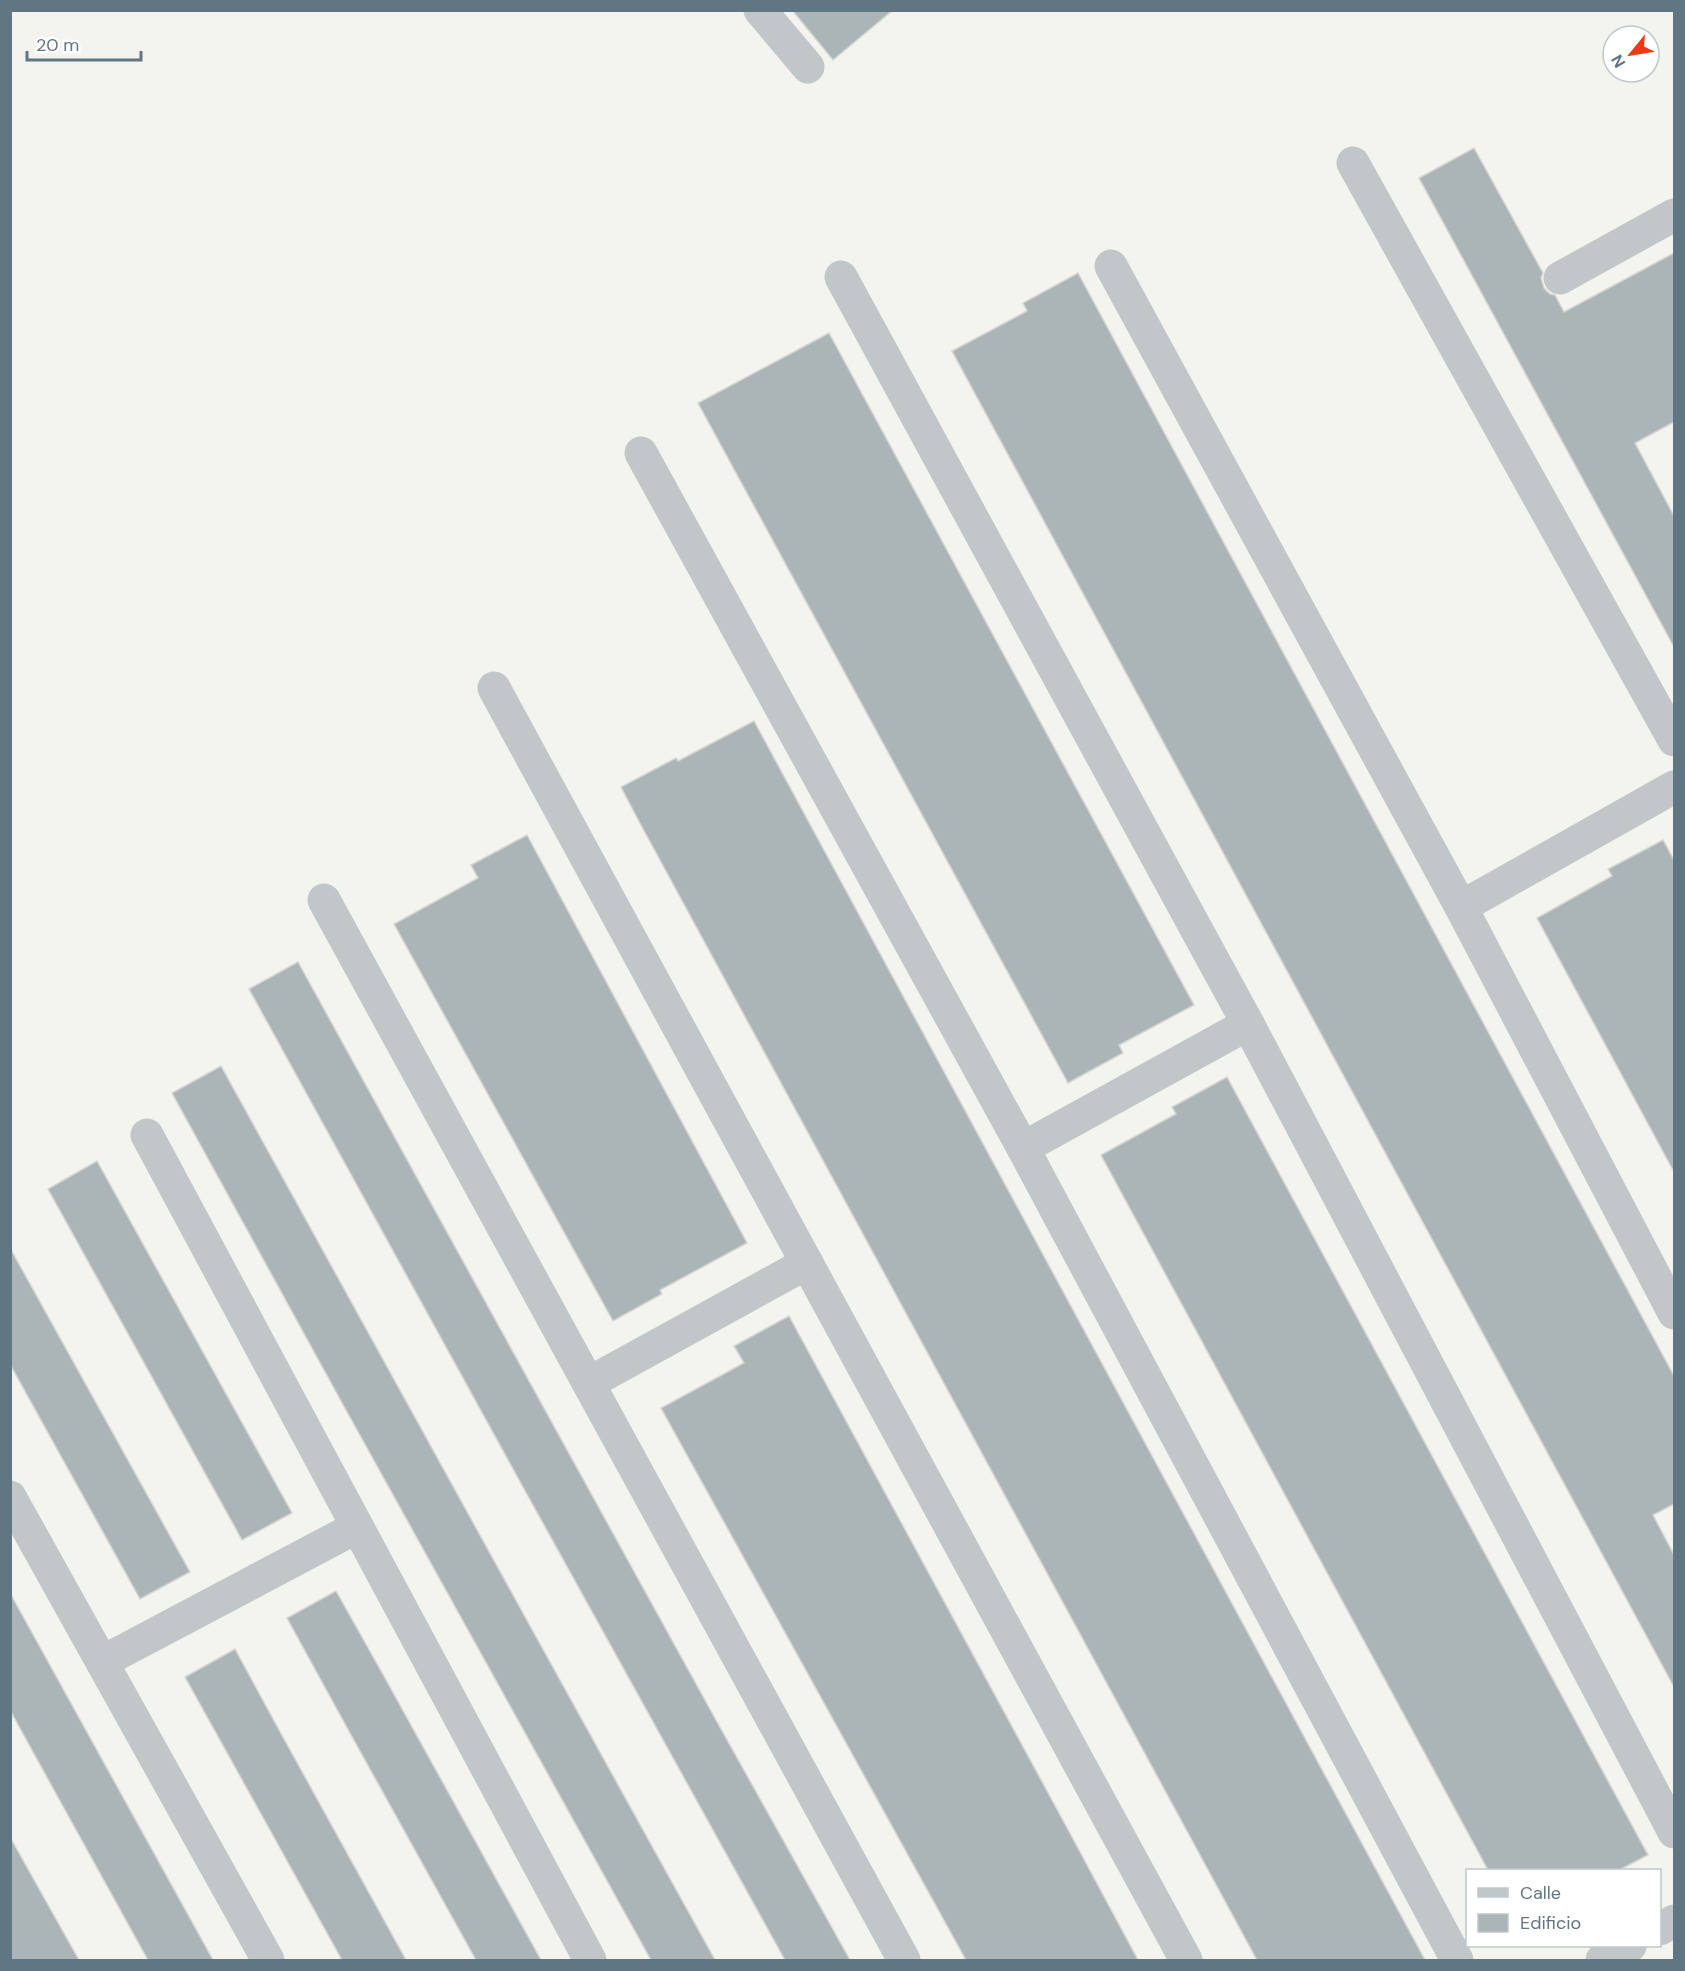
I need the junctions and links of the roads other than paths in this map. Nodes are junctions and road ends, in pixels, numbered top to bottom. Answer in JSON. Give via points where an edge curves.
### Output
{"nodes":[{"id":1,"x":760,"y":10,"type":"edge"},
{"id":2,"x":808,"y":67,"type":"dead end"},
{"id":3,"x":1353,"y":164,"type":"dead end"},
{"id":4,"x":1674,"y":215,"type":"edge"},
{"id":5,"x":1111,"y":266,"type":"dead end"},
{"id":6,"x":841,"y":277,"type":"dead end"},
{"id":7,"x":1560,"y":278,"type":"dead end"},
{"id":8,"x":641,"y":453,"type":"dead end"},
{"id":9,"x":494,"y":688,"type":"dead end"},
{"id":10,"x":1674,"y":740,"type":"edge"},
{"id":11,"x":1674,"y":787,"type":"edge"},
{"id":12,"x":324,"y":900,"type":"dead end"},
{"id":13,"x":1461,"y":907,"type":"junction"},
{"id":14,"x":1248,"y":1024,"type":"junction"},
{"id":15,"x":147,"y":1135,"type":"dead end"},
{"id":16,"x":1023,"y":1148,"type":"junction"},
{"id":17,"x":807,"y":1263,"type":"junction"},
{"id":18,"x":1674,"y":1313,"type":"edge"},
{"id":19,"x":589,"y":1383,"type":"junction"},
{"id":20,"x":10,"y":1497,"type":"edge"},
{"id":21,"x":357,"y":1527,"type":"junction"},
{"id":22,"x":102,"y":1662,"type":"junction"},
{"id":23,"x":1674,"y":1832,"type":"edge"},
{"id":24,"x":1628,"y":1947,"type":"edge"},
{"id":25,"x":268,"y":1960,"type":"edge"},
{"id":26,"x":590,"y":1960,"type":"edge"},
{"id":27,"x":904,"y":1960,"type":"edge"},
{"id":28,"x":1186,"y":1960,"type":"edge"},
{"id":29,"x":1456,"y":1960,"type":"edge"},
{"id":30,"x":1602,"y":1960,"type":"edge"}],
"edges":[{"from":1,"to":2,"type":"street"},
{"from":3,"to":10,"type":"street"},
{"from":4,"to":7,"type":"street"},
{"from":5,"to":13,"type":"street"},
{"from":6,"to":14,"type":"street"},
{"from":8,"to":16,"type":"street"},
{"from":9,"to":17,"type":"street"},
{"from":11,"to":13,"type":"street"},
{"from":12,"to":19,"type":"street"},
{"from":13,"to":18,"type":"street"},
{"from":14,"to":16,"type":"street"},
{"from":14,"to":23,"type":"street"},
{"from":15,"to":21,"type":"street"},
{"from":16,"to":29,"type":"street"},
{"from":17,"to":19,"type":"street"},
{"from":17,"to":28,"type":"street"},
{"from":19,"to":27,"type":"street"},
{"from":20,"to":22,"type":"street"},
{"from":21,"to":22,"type":"street"},
{"from":21,"to":26,"type":"street"},
{"from":22,"to":25,"type":"street"},
{"from":24,"to":30,"type":"street"}]}
